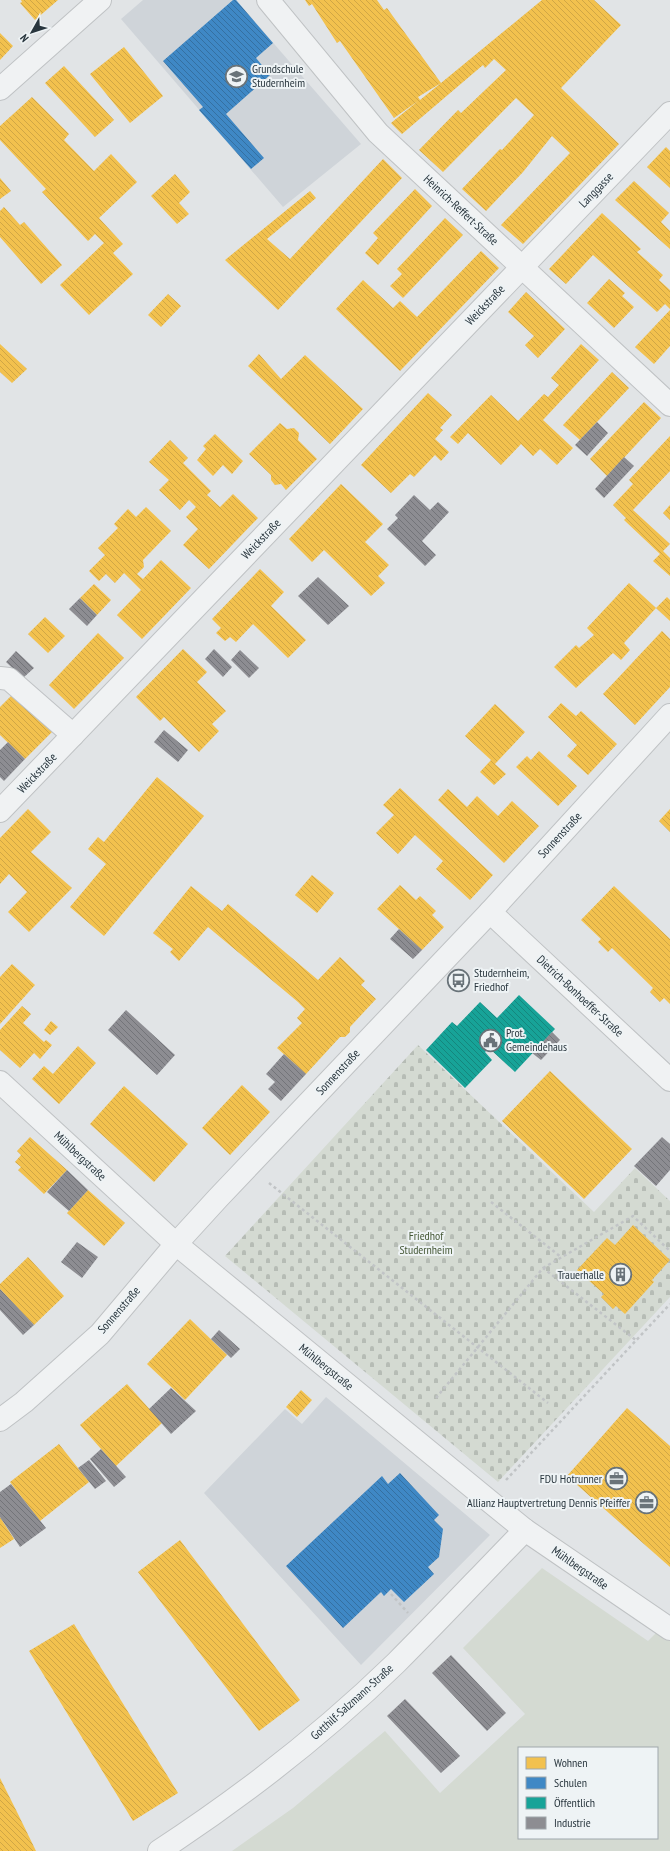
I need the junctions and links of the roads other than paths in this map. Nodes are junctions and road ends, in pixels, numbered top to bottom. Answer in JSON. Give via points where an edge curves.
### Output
{"nodes":[{"id":1,"x":100,"y":0,"type":"edge"},
{"id":2,"x":268,"y":0,"type":"edge"},
{"id":3,"x":0,"y":89,"type":"edge"},
{"id":4,"x":670,"y":113,"type":"edge"},
{"id":5,"x":522,"y":267,"type":"junction"},
{"id":6,"x":670,"y":405,"type":"edge"},
{"id":7,"x":0,"y":678,"type":"edge"},
{"id":8,"x":670,"y":716,"type":"edge"},
{"id":9,"x":73,"y":735,"type":"junction"},
{"id":10,"x":0,"y":811,"type":"edge"},
{"id":11,"x":490,"y":912,"type":"junction"},
{"id":12,"x":670,"y":1080,"type":"edge"},
{"id":13,"x":0,"y":1082,"type":"edge"},
{"id":14,"x":176,"y":1244,"type":"junction"},
{"id":15,"x":0,"y":1420,"type":"edge"},
{"id":16,"x":525,"y":1530,"type":"junction"},
{"id":17,"x":670,"y":1629,"type":"edge"},
{"id":18,"x":159,"y":1851,"type":"edge"}],
"edges":[{"from":1,"to":3,"type":"street"},
{"from":2,"to":5,"type":"street","name":"Heinrich-Reffert-Straße","via":[[378,133]]},
{"from":4,"to":5,"type":"street","name":"Langgasse"},
{"from":5,"to":6,"type":"street","name":"Heinrich-Reffert-Straße"},
{"from":5,"to":9,"type":"street","name":"Weickstraße"},
{"from":7,"to":9,"type":"street","via":[[9,679]]},
{"from":8,"to":11,"type":"street","name":"Sonnenstraße"},
{"from":9,"to":10,"type":"street","name":"Weickstraße"},
{"from":11,"to":12,"type":"street","name":"Dietrich-Bonhoeffer-Straße"},
{"from":11,"to":14,"type":"street","name":"Sonnenstraße"},
{"from":13,"to":14,"type":"street","name":"Mühlbergstraße"},
{"from":14,"to":15,"type":"street","name":"Sonnenstraße","via":[[100,1334],[24,1402]]},
{"from":14,"to":16,"type":"street","name":"Mühlbergstraße"},
{"from":16,"to":17,"type":"street","name":"Mühlbergstraße"},
{"from":16,"to":18,"type":"street","name":"Gotthilf-Salzmann-Straße","via":[[395,1663],[336,1718],[264,1777]]}]}
